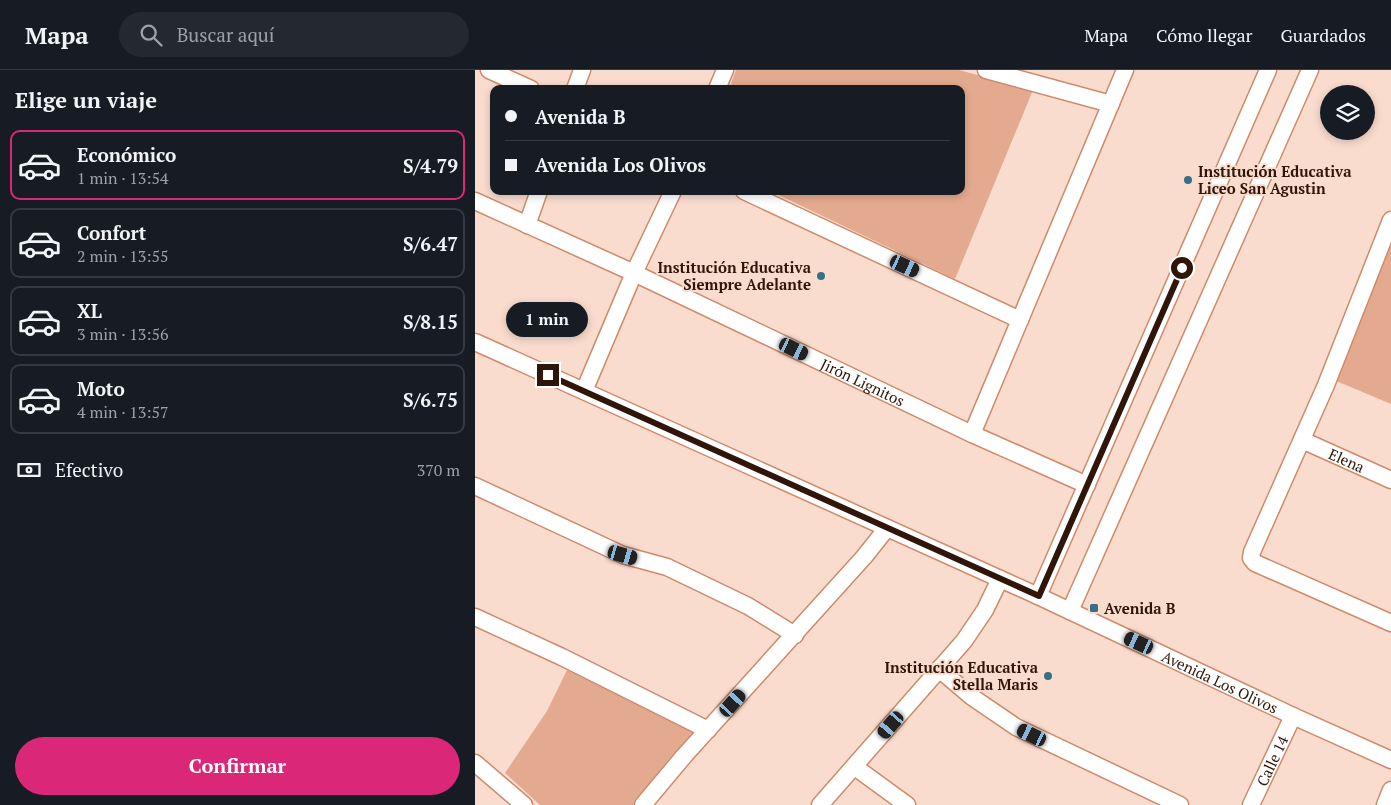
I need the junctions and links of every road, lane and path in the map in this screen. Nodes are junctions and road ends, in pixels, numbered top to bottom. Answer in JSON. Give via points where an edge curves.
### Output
{"nodes":[{"id":1,"x":489,"y":70,"type":"edge"},
{"id":2,"x":582,"y":70,"type":"edge"},
{"id":3,"x":725,"y":70,"type":"edge"},
{"id":4,"x":986,"y":70,"type":"edge"},
{"id":5,"x":1125,"y":70,"type":"edge"},
{"id":6,"x":1268,"y":70,"type":"edge"},
{"id":7,"x":1310,"y":70,"type":"edge"},
{"id":8,"x":522,"y":85,"type":"edge"},
{"id":9,"x":576,"y":85,"type":"edge"},
{"id":10,"x":719,"y":85,"type":"edge"},
{"id":11,"x":1111,"y":104,"type":"junction"},
{"id":12,"x":538,"y":195,"type":"edge"},
{"id":13,"x":671,"y":195,"type":"edge"},
{"id":14,"x":753,"y":195,"type":"edge"},
{"id":15,"x":475,"y":201,"type":"edge"},
{"id":16,"x":1391,"y":220,"type":"edge"},
{"id":17,"x":527,"y":225,"type":"junction"},
{"id":18,"x":634,"y":273,"type":"junction"},
{"id":19,"x":1020,"y":320,"type":"junction"},
{"id":20,"x":475,"y":342,"type":"edge"},
{"id":21,"x":584,"y":392,"type":"junction"},
{"id":22,"x":972,"y":434,"type":"junction"},
{"id":23,"x":1302,"y":440,"type":"junction"},
{"id":24,"x":1391,"y":480,"type":"edge"},
{"id":25,"x":1087,"y":485,"type":"junction"},
{"id":26,"x":475,"y":486,"type":"edge"},
{"id":27,"x":887,"y":528,"type":"junction"},
{"id":28,"x":1001,"y":579,"type":"junction"},
{"id":29,"x":1039,"y":596,"type":"junction"},
{"id":30,"x":1070,"y":611,"type":"junction"},
{"id":31,"x":475,"y":617,"type":"edge"},
{"id":32,"x":1391,"y":623,"type":"edge"},
{"id":33,"x":795,"y":635,"type":"junction"},
{"id":34,"x":939,"y":669,"type":"junction"},
{"id":35,"x":1293,"y":716,"type":"junction"},
{"id":36,"x":708,"y":730,"type":"junction"},
{"id":37,"x":1391,"y":760,"type":"edge"},
{"id":38,"x":475,"y":763,"type":"edge"},
{"id":39,"x":855,"y":766,"type":"junction"},
{"id":40,"x":1391,"y":790,"type":"edge"},
{"id":41,"x":524,"y":805,"type":"edge"},
{"id":42,"x":643,"y":805,"type":"edge"},
{"id":43,"x":820,"y":805,"type":"edge"},
{"id":44,"x":907,"y":805,"type":"edge"},
{"id":45,"x":1180,"y":805,"type":"edge"},
{"id":46,"x":1251,"y":805,"type":"edge"},
{"id":47,"x":1385,"y":805,"type":"edge"}],
"edges":[{"from":1,"to":8,"type":"street"},
{"from":2,"to":9,"type":"street"},
{"from":3,"to":10,"type":"street"},
{"from":4,"to":11,"type":"street"},
{"from":5,"to":11,"type":"street"},
{"from":6,"to":25,"type":"street"},
{"from":7,"to":30,"type":"street"},
{"from":11,"to":19,"type":"street"},
{"from":12,"to":17,"type":"street"},
{"from":13,"to":18,"type":"street"},
{"from":14,"to":19,"type":"street"},
{"from":15,"to":17,"type":"street","name":"Jirón Lignitos"},
{"from":16,"to":23,"type":"street"},
{"from":17,"to":18,"type":"street","name":"Jirón Lignitos"},
{"from":18,"to":21,"type":"street"},
{"from":18,"to":22,"type":"street","name":"Jirón Lignitos"},
{"from":19,"to":22,"type":"street"},
{"from":20,"to":21,"type":"street","name":"Avenida Los Olivos"},
{"from":21,"to":27,"type":"street","name":"Avenida Los Olivos"},
{"from":22,"to":25,"type":"street","name":"Jirón Lignitos"},
{"from":23,"to":24,"type":"street","name":"Elena"},
{"from":23,"to":32,"type":"street","via":[[1251,558],[1255,563]]},
{"from":25,"to":29,"type":"street"},
{"from":26,"to":33,"type":"street","via":[[623,555],[667,567],[748,606]]},
{"from":27,"to":28,"type":"street","name":"Avenida Los Olivos"},
{"from":27,"to":33,"type":"street"},
{"from":28,"to":29,"type":"street","name":"Avenida Los Olivos"},
{"from":28,"to":34,"type":"street","via":[[980,618]]},
{"from":29,"to":30,"type":"street","name":"Avenida Los Olivos"},
{"from":30,"to":35,"type":"street","name":"Avenida Los Olivos"},
{"from":31,"to":36,"type":"street"},
{"from":33,"to":36,"type":"street"},
{"from":34,"to":39,"type":"street"},
{"from":34,"to":45,"type":"street","via":[[972,697],[1016,727]]},
{"from":35,"to":37,"type":"street","name":"Avenida Los Olivos"},
{"from":35,"to":46,"type":"street","name":"Calle 14"},
{"from":36,"to":42,"type":"street"},
{"from":38,"to":41,"type":"street"},
{"from":39,"to":43,"type":"street"},
{"from":39,"to":44,"type":"street"},
{"from":40,"to":47,"type":"street"}]}
